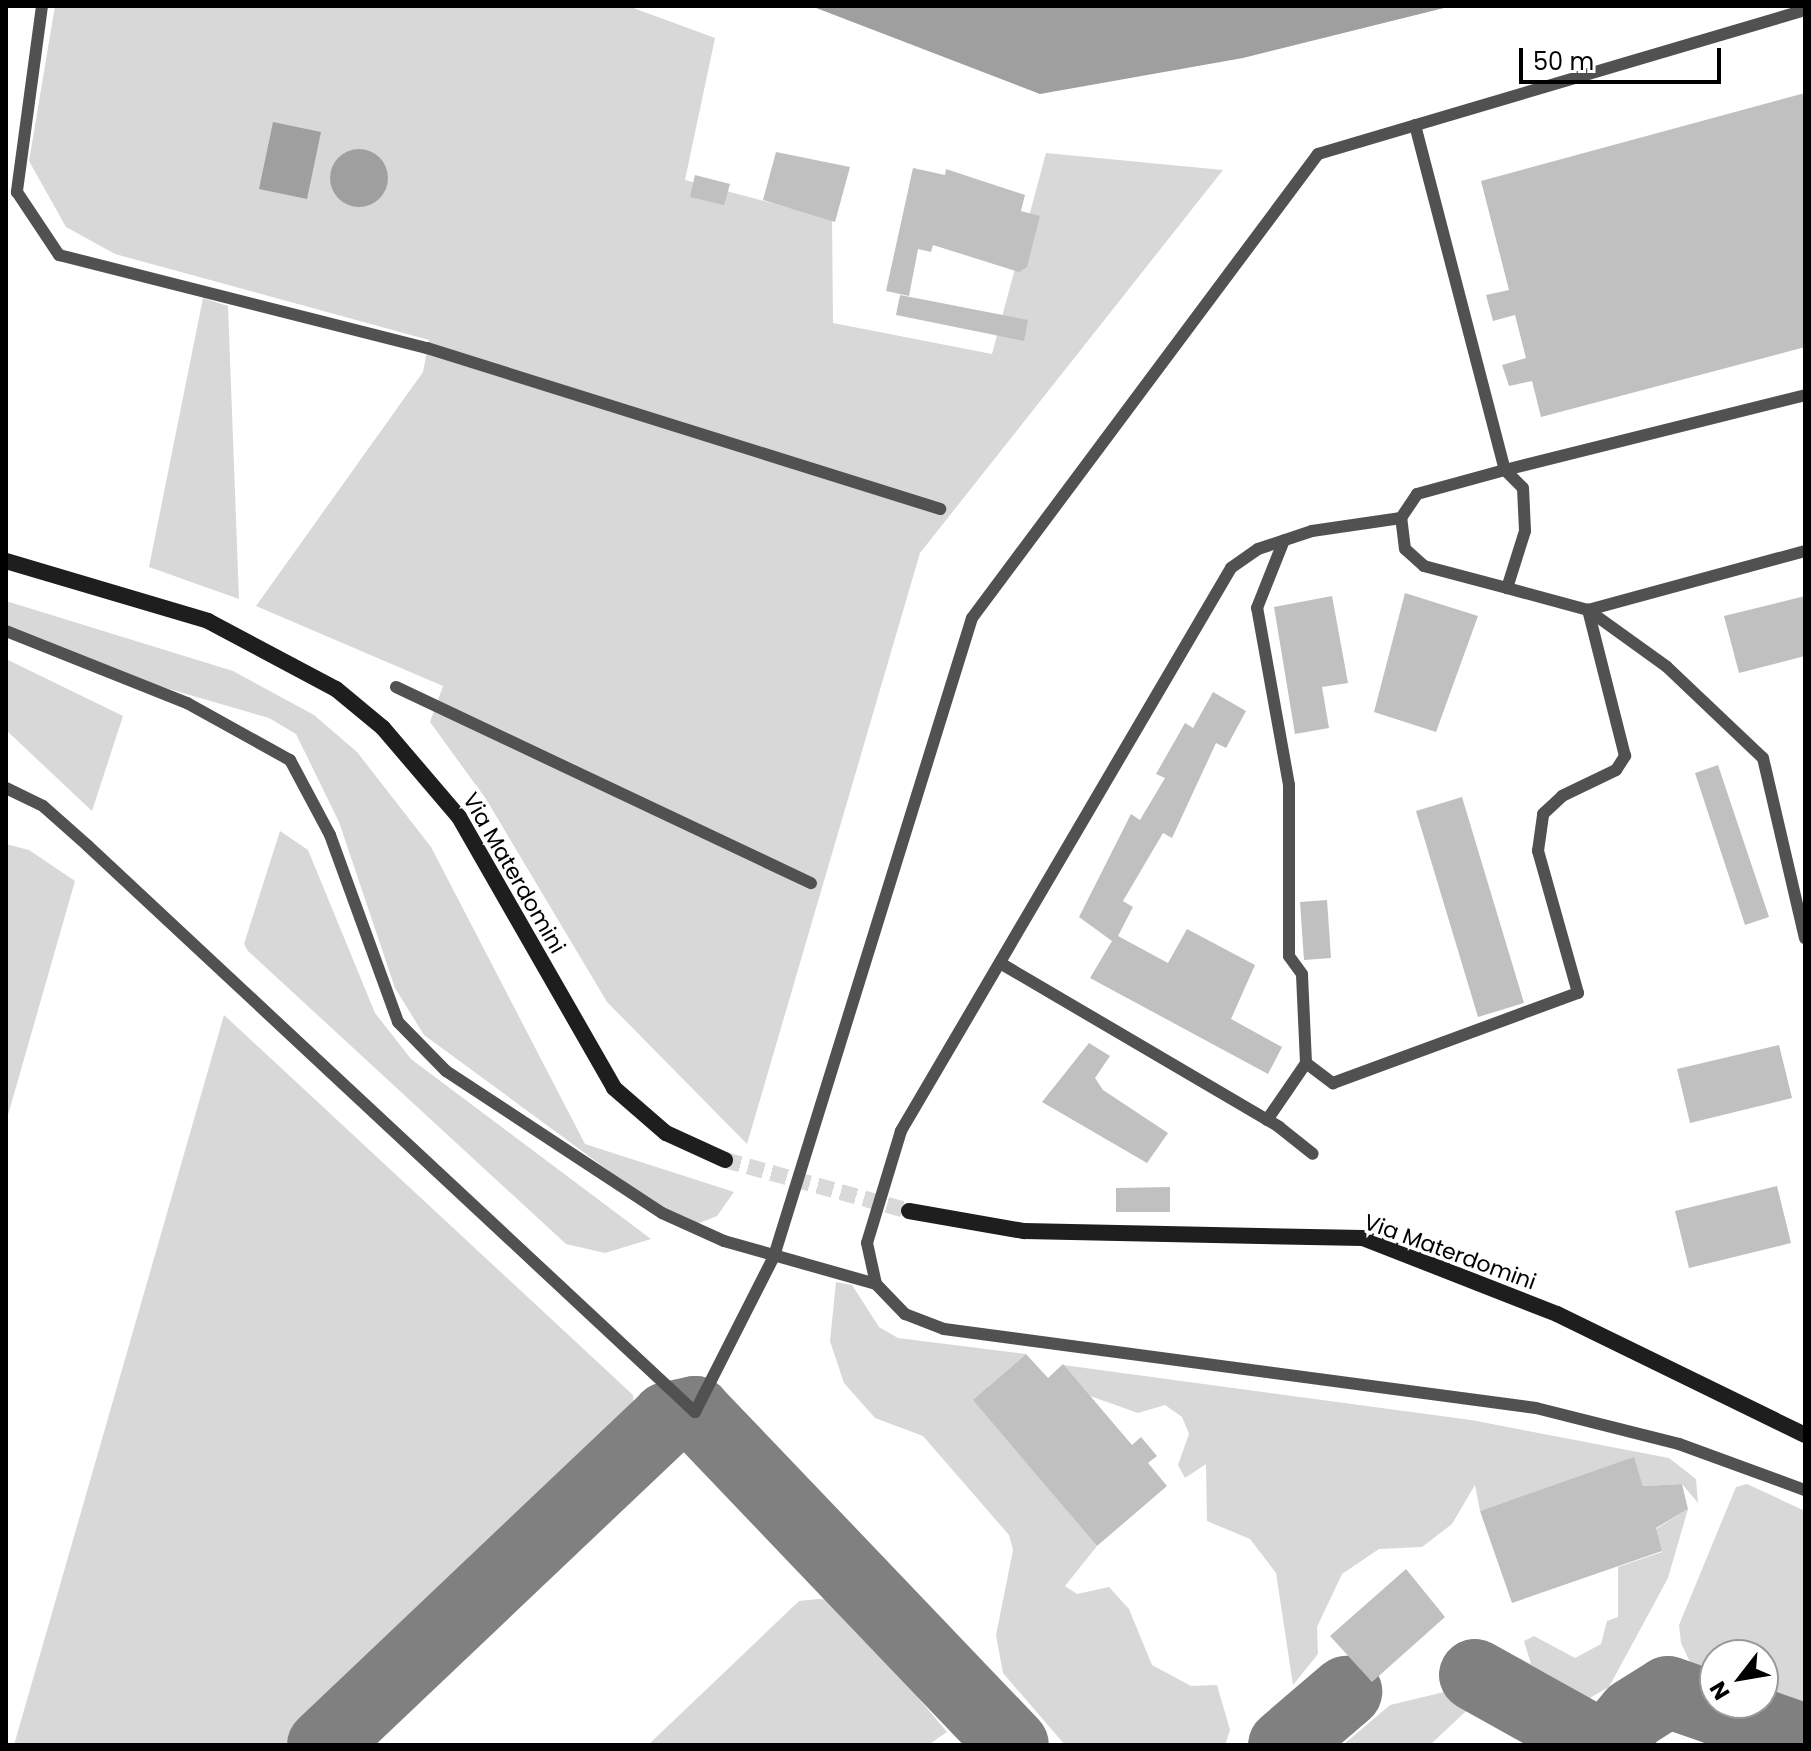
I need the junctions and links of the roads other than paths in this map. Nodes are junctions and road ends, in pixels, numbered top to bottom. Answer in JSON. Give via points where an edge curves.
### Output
{"nodes":[{"id":1,"x":42,"y":6,"type":"edge"},
{"id":2,"x":1805,"y":10,"type":"edge"},
{"id":3,"x":1415,"y":125,"type":"junction"},
{"id":4,"x":1805,"y":395,"type":"edge"},
{"id":5,"x":1505,"y":470,"type":"junction"},
{"id":6,"x":940,"y":509,"type":"dead end"},
{"id":7,"x":1401,"y":518,"type":"junction"},
{"id":8,"x":1284,"y":540,"type":"junction"},
{"id":9,"x":1805,"y":551,"type":"edge"},
{"id":10,"x":6,"y":561,"type":"edge"},
{"id":11,"x":1507,"y":588,"type":"junction"},
{"id":12,"x":1588,"y":610,"type":"junction"},
{"id":13,"x":6,"y":631,"type":"edge"},
{"id":14,"x":396,"y":687,"type":"dead end"},
{"id":15,"x":6,"y":788,"type":"edge"},
{"id":16,"x":811,"y":883,"type":"dead end"},
{"id":17,"x":1805,"y":938,"type":"edge"},
{"id":18,"x":1000,"y":963,"type":"junction"},
{"id":19,"x":1306,"y":1063,"type":"junction"},
{"id":20,"x":1267,"y":1120,"type":"junction"},
{"id":21,"x":1313,"y":1154,"type":"dead end"},
{"id":22,"x":725,"y":1160,"type":"tunnel mouth"},
{"id":23,"x":909,"y":1211,"type":"tunnel mouth"},
{"id":24,"x":774,"y":1256,"type":"junction"},
{"id":25,"x":876,"y":1284,"type":"junction"},
{"id":26,"x":1805,"y":1435,"type":"edge"},
{"id":27,"x":1805,"y":1490,"type":"edge"}],
"edges":[{"from":1,"to":6,"type":"lane","via":[[17,192],[59,255],[427,348]]},
{"from":2,"to":3,"type":"lane"},
{"from":3,"to":5,"type":"lane"},
{"from":3,"to":24,"type":"lane","via":[[1318,154],[972,618]]},
{"from":4,"to":5,"type":"lane"},
{"from":5,"to":7,"type":"lane","via":[[1417,494]]},
{"from":5,"to":11,"type":"lane","via":[[1523,488],[1525,531]]},
{"from":7,"to":8,"type":"lane"},
{"from":7,"to":11,"type":"lane","via":[[1405,549],[1424,566]]},
{"from":8,"to":18,"type":"lane","via":[[1231,568]]},
{"from":8,"to":19,"type":"lane","via":[[1257,608],[1289,785],[1289,956],[1302,974]]},
{"from":9,"to":12,"type":"lane"},
{"from":10,"to":22,"type":"street","name":"Via Materdomini","via":[[208,621],[299,663],[348,699],[459,817],[614,1088],[666,1133]]},
{"from":11,"to":12,"type":"lane"},
{"from":12,"to":17,"type":"lane","via":[[1667,667],[1763,758]]},
{"from":12,"to":19,"type":"lane","via":[[1625,756],[1616,770],[1562,796],[1543,814],[1538,851],[1578,993],[1333,1083]]},
{"from":13,"to":24,"type":"lane","via":[[187,703],[290,760],[330,835],[398,1022],[446,1071],[662,1213]]},
{"from":14,"to":16,"type":"lane","via":[[705,826]]},
{"from":15,"to":24,"type":"lane","via":[[43,806],[88,846],[695,1412]]},
{"from":18,"to":20,"type":"lane"},
{"from":18,"to":25,"type":"lane","via":[[901,1131],[881,1182],[867,1243]]},
{"from":19,"to":20,"type":"lane"},
{"from":20,"to":21,"type":"lane"},
{"from":23,"to":26,"type":"street","name":"Via Materdomini","via":[[1024,1231],[1363,1238],[1557,1314]]},
{"from":24,"to":25,"type":"lane"},
{"from":25,"to":27,"type":"lane","via":[[905,1314],[944,1329],[1536,1408],[1694,1448]]}]}
